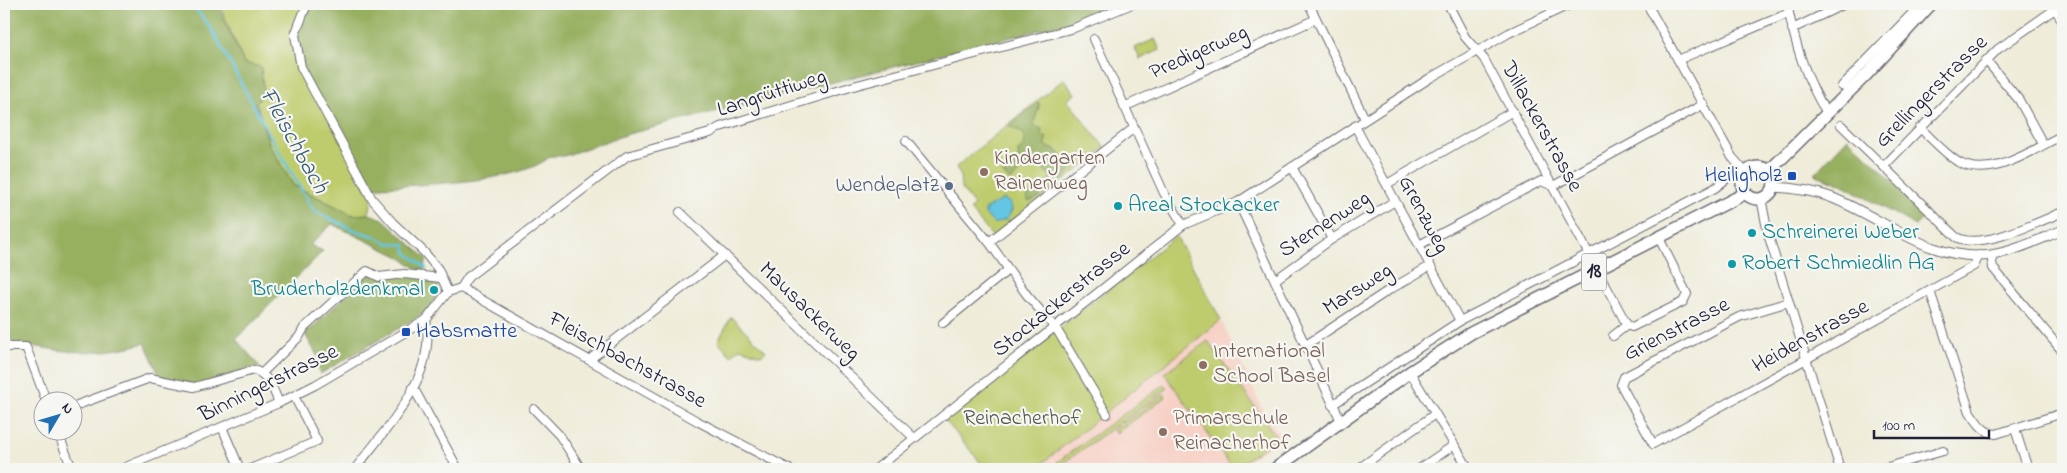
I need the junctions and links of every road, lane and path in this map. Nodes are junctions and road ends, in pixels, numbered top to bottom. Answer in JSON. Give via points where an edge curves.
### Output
{"nodes":[{"id":1,"x":307,"y":4,"type":"edge"},
{"id":2,"x":1132,"y":4,"type":"edge"},
{"id":3,"x":1309,"y":4,"type":"edge"},
{"id":4,"x":1448,"y":4,"type":"edge"},
{"id":5,"x":1571,"y":4,"type":"edge"},
{"id":6,"x":1647,"y":4,"type":"edge"},
{"id":7,"x":1787,"y":4,"type":"edge"},
{"id":8,"x":1845,"y":4,"type":"edge"},
{"id":9,"x":1921,"y":4,"type":"edge"},
{"id":10,"x":1931,"y":4,"type":"edge"},
{"id":11,"x":2054,"y":6,"type":"edge"},
{"id":12,"x":1789,"y":14,"type":"junction"},
{"id":13,"x":1316,"y":19,"type":"junction"},
{"id":14,"x":2063,"y":22,"type":"edge"},
{"id":15,"x":1792,"y":29,"type":"junction"},
{"id":16,"x":1094,"y":39,"type":"dead end"},
{"id":17,"x":1477,"y":51,"type":"junction"},
{"id":18,"x":1678,"y":60,"type":"junction"},
{"id":19,"x":1986,"y":60,"type":"junction"},
{"id":20,"x":1842,"y":86,"type":"dead end"},
{"id":21,"x":1704,"y":104,"type":"junction"},
{"id":22,"x":1124,"y":107,"type":"junction"},
{"id":23,"x":1513,"y":112,"type":"junction"},
{"id":24,"x":1827,"y":113,"type":"junction"},
{"id":25,"x":1365,"y":119,"type":"junction"},
{"id":26,"x":1841,"y":125,"type":"dead end"},
{"id":27,"x":1355,"y":126,"type":"junction"},
{"id":28,"x":1134,"y":128,"type":"junction"},
{"id":29,"x":1920,"y":128,"type":"junction"},
{"id":30,"x":2063,"y":135,"type":"edge"},
{"id":31,"x":906,"y":141,"type":"dead end"},
{"id":32,"x":2043,"y":144,"type":"junction"},
{"id":33,"x":1884,"y":166,"type":"junction"},
{"id":34,"x":1292,"y":167,"type":"junction"},
{"id":35,"x":1743,"y":170,"type":"junction"},
{"id":36,"x":1769,"y":171,"type":"junction"},
{"id":37,"x":1387,"y":184,"type":"junction"},
{"id":38,"x":1553,"y":186,"type":"junction"},
{"id":39,"x":1774,"y":187,"type":"junction"},
{"id":40,"x":1746,"y":193,"type":"junction"},
{"id":41,"x":1761,"y":198,"type":"junction"},
{"id":42,"x":1396,"y":201,"type":"junction"},
{"id":43,"x":1238,"y":202,"type":"junction"},
{"id":44,"x":680,"y":212,"type":"dead end"},
{"id":45,"x":2063,"y":212,"type":"edge"},
{"id":46,"x":1183,"y":225,"type":"junction"},
{"id":47,"x":2063,"y":230,"type":"edge"},
{"id":48,"x":1659,"y":238,"type":"junction"},
{"id":49,"x":1332,"y":239,"type":"junction"},
{"id":50,"x":988,"y":242,"type":"junction"},
{"id":51,"x":1419,"y":245,"type":"junction"},
{"id":52,"x":1589,"y":253,"type":"junction"},
{"id":53,"x":725,"y":255,"type":"junction"},
{"id":54,"x":1980,"y":255,"type":"junction"},
{"id":55,"x":1992,"y":255,"type":"junction"},
{"id":56,"x":1430,"y":266,"type":"junction"},
{"id":57,"x":1598,"y":269,"type":"junction"},
{"id":58,"x":1008,"y":270,"type":"junction"},
{"id":59,"x":441,"y":278,"type":"junction"},
{"id":60,"x":1275,"y":280,"type":"junction"},
{"id":61,"x":461,"y":288,"type":"junction"},
{"id":62,"x":1930,"y":290,"type":"junction"},
{"id":63,"x":448,"y":292,"type":"junction"},
{"id":64,"x":1789,"y":302,"type":"junction"},
{"id":65,"x":426,"y":320,"type":"junction"},
{"id":66,"x":1460,"y":321,"type":"junction"},
{"id":67,"x":943,"y":323,"type":"dead end"},
{"id":68,"x":1627,"y":325,"type":"junction"},
{"id":69,"x":1054,"y":327,"type":"junction"},
{"id":70,"x":1613,"y":336,"type":"dead end"},
{"id":71,"x":1306,"y":345,"type":"junction"},
{"id":72,"x":4,"y":347,"type":"edge"},
{"id":73,"x":2063,"y":352,"type":"edge"},
{"id":74,"x":588,"y":360,"type":"junction"},
{"id":75,"x":1806,"y":360,"type":"junction"},
{"id":76,"x":1410,"y":372,"type":"junction"},
{"id":77,"x":262,"y":373,"type":"junction"},
{"id":78,"x":413,"y":387,"type":"junction"},
{"id":79,"x":42,"y":390,"type":"edge"},
{"id":80,"x":294,"y":396,"type":"junction"},
{"id":81,"x":82,"y":403,"type":"edge"},
{"id":82,"x":279,"y":403,"type":"junction"},
{"id":83,"x":1332,"y":405,"type":"junction"},
{"id":84,"x":534,"y":409,"type":"dead end"},
{"id":85,"x":2063,"y":413,"type":"edge"},
{"id":86,"x":1107,"y":414,"type":"dead end"},
{"id":87,"x":1435,"y":414,"type":"junction"},
{"id":88,"x":1341,"y":422,"type":"junction"},
{"id":89,"x":222,"y":427,"type":"junction"},
{"id":90,"x":2015,"y":429,"type":"junction"},
{"id":91,"x":914,"y":438,"type":"junction"},
{"id":92,"x":61,"y":440,"type":"edge"},
{"id":93,"x":1653,"y":444,"type":"joint"},
{"id":94,"x":1454,"y":445,"type":"junction"},
{"id":95,"x":1943,"y":451,"type":"dead end"},
{"id":96,"x":1278,"y":468,"type":"edge"},
{"id":97,"x":72,"y":469,"type":"edge"},
{"id":98,"x":122,"y":469,"type":"edge"},
{"id":99,"x":240,"y":469,"type":"edge"},
{"id":100,"x":250,"y":469,"type":"edge"},
{"id":101,"x":355,"y":469,"type":"edge"},
{"id":102,"x":458,"y":469,"type":"edge"},
{"id":103,"x":581,"y":469,"type":"edge"},
{"id":104,"x":789,"y":469,"type":"edge"},
{"id":105,"x":876,"y":469,"type":"edge"},
{"id":106,"x":1358,"y":469,"type":"edge"},
{"id":107,"x":1419,"y":469,"type":"edge"},
{"id":108,"x":1469,"y":469,"type":"edge"},
{"id":109,"x":1840,"y":469,"type":"edge"},
{"id":110,"x":1882,"y":469,"type":"edge"},
{"id":111,"x":2028,"y":469,"type":"edge"}],
"edges":[{"from":1,"to":59,"type":"street","via":[[295,35],[301,67],[372,199],[424,252]]},
{"from":2,"to":61,"type":"street","name":"Langrüttiweg","via":[[1074,28],[858,85],[627,156],[468,277]]},
{"from":3,"to":13,"type":"street"},
{"from":4,"to":17,"type":"street","name":"Dillackerstrasse","via":[[1465,37]]},
{"from":5,"to":17,"type":"street","name":"Stockackerstrasse"},
{"from":6,"to":18,"type":"street"},
{"from":7,"to":12,"type":"street"},
{"from":8,"to":15,"type":"street"},
{"from":9,"to":20,"type":"street"},
{"from":10,"to":24,"type":"main road"},
{"from":11,"to":14,"type":"street"},
{"from":11,"to":19,"type":"street","name":"Grellingerstrasse"},
{"from":12,"to":15,"type":"street"},
{"from":12,"to":18,"type":"street"},
{"from":13,"to":22,"type":"street","name":"Predigerweg"},
{"from":13,"to":25,"type":"street"},
{"from":15,"to":24,"type":"street","via":[[1812,89]]},
{"from":16,"to":22,"type":"street"},
{"from":17,"to":23,"type":"street","name":"Dillackerstrasse"},
{"from":17,"to":25,"type":"street","name":"Stockackerstrasse"},
{"from":18,"to":21,"type":"street"},
{"from":19,"to":29,"type":"street","name":"Grellingerstrasse"},
{"from":19,"to":32,"type":"street","via":[[2019,100]]},
{"from":21,"to":35,"type":"street","via":[[1732,157]]},
{"from":21,"to":38,"type":"street"},
{"from":22,"to":28,"type":"street"},
{"from":23,"to":37,"type":"street"},
{"from":23,"to":38,"type":"street","name":"Dillackerstrasse"},
{"from":24,"to":36,"type":"main road"},
{"from":25,"to":27,"type":"street","name":"Stockackerstrasse"},
{"from":26,"to":33,"type":"street"},
{"from":27,"to":34,"type":"street","name":"Stockackerstrasse"},
{"from":27,"to":37,"type":"street","name":"Grenzweg"},
{"from":28,"to":46,"type":"street","via":[[1164,194]]},
{"from":28,"to":50,"type":"street"},
{"from":29,"to":32,"type":"street","via":[[1958,162],[1972,167],[2004,164]]},
{"from":29,"to":33,"type":"street","name":"Grellingerstrasse"},
{"from":30,"to":32,"type":"street"},
{"from":31,"to":50,"type":"street"},
{"from":33,"to":45,"type":"street","via":[[1964,242],[1995,237]]},
{"from":34,"to":43,"type":"street","name":"Stockackerstrasse"},
{"from":34,"to":49,"type":"street"},
{"from":35,"to":36,"type":"main road","via":[[1757,167]]},
{"from":35,"to":40,"type":"main road","via":[[1742,184]]},
{"from":35,"to":52,"type":"street","via":[[1715,188]]},
{"from":36,"to":39,"type":"main road","via":[[1774,178]]},
{"from":37,"to":42,"type":"street","name":"Grenzweg"},
{"from":38,"to":51,"type":"street","via":[[1540,181]]},
{"from":38,"to":52,"type":"street","name":"Dillackerstrasse"},
{"from":39,"to":41,"type":"main road","via":[[1770,194]]},
{"from":39,"to":54,"type":"street","via":[[1820,193],[1928,246],[1956,254]]},
{"from":40,"to":41,"type":"main road"},
{"from":40,"to":48,"type":"main road","number":"18"},
{"from":41,"to":64,"type":"street","via":[[1768,234]]},
{"from":42,"to":49,"type":"street","name":"Sternenweg"},
{"from":42,"to":51,"type":"street","name":"Grenzweg"},
{"from":43,"to":46,"type":"street","name":"Stockackerstrasse"},
{"from":43,"to":60,"type":"street"},
{"from":44,"to":53,"type":"street","name":"Mausackerweg"},
{"from":46,"to":69,"type":"street","name":"Stockackerstrasse"},
{"from":47,"to":55,"type":"street"},
{"from":48,"to":57,"type":"main road","number":"18"},
{"from":48,"to":68,"type":"street","via":[[1686,294],[1683,302],[1632,327]]},
{"from":49,"to":60,"type":"street","name":"Sternenweg"},
{"from":50,"to":58,"type":"street"},
{"from":51,"to":56,"type":"street","name":"Grenzweg"},
{"from":52,"to":57,"type":"street","name":"Dillackerstrasse"},
{"from":52,"to":66,"type":"street"},
{"from":53,"to":74,"type":"street"},
{"from":53,"to":91,"type":"street","name":"Mausackerweg"},
{"from":54,"to":55,"type":"street"},
{"from":54,"to":62,"type":"street","name":"Heidenstrasse","via":[[1974,266]]},
{"from":55,"to":73,"type":"street","via":[[1993,268]]},
{"from":56,"to":66,"type":"street","name":"Grenzweg"},
{"from":56,"to":71,"type":"street","name":"Marsweg"},
{"from":57,"to":68,"type":"street","name":"Dillackerstrasse"},
{"from":57,"to":76,"type":"main road","number":"18","via":[[1471,332]]},
{"from":58,"to":67,"type":"street"},
{"from":58,"to":69,"type":"street"},
{"from":59,"to":63,"type":"street"},
{"from":59,"to":77,"type":"street","via":[[404,274],[380,277],[367,271],[304,328]]},
{"from":60,"to":71,"type":"street"},
{"from":61,"to":63,"type":"street"},
{"from":61,"to":74,"type":"street","name":"Fleischbachstrasse"},
{"from":62,"to":75,"type":"street","name":"Heidenstrasse"},
{"from":62,"to":90,"type":"street","via":[[1970,412],[1988,433]]},
{"from":63,"to":65,"type":"street"},
{"from":64,"to":75,"type":"street"},
{"from":64,"to":93,"type":"street","name":"Grienstrasse","via":[[1739,316],[1624,377],[1621,385]]},
{"from":65,"to":78,"type":"street","via":[[430,338],[426,358]]},
{"from":65,"to":80,"type":"street","name":"Binningerstrasse"},
{"from":66,"to":83,"type":"street"},
{"from":68,"to":70,"type":"street"},
{"from":69,"to":86,"type":"street"},
{"from":69,"to":91,"type":"street","name":"Stockackerstrasse"},
{"from":71,"to":83,"type":"street"},
{"from":72,"to":79,"type":"street","via":[[26,347]]},
{"from":74,"to":104,"type":"street","name":"Fleischbachstrasse"},
{"from":75,"to":93,"type":"street","name":"Heidenstrasse"},
{"from":75,"to":109,"type":"street"},
{"from":76,"to":87,"type":"street"},
{"from":76,"to":88,"type":"main road","number":"18"},
{"from":77,"to":81,"type":"street","via":[[246,371],[194,388],[150,378]]},
{"from":77,"to":82,"type":"street"},
{"from":78,"to":101,"type":"street"},
{"from":78,"to":102,"type":"street"},
{"from":80,"to":82,"type":"street","name":"Binningerstrasse"},
{"from":80,"to":100,"type":"street","via":[[317,441]]},
{"from":82,"to":89,"type":"street","name":"Binningerstrasse"},
{"from":83,"to":88,"type":"street"},
{"from":84,"to":103,"type":"street","via":[[560,436]]},
{"from":85,"to":90,"type":"street"},
{"from":87,"to":94,"type":"street"},
{"from":87,"to":106,"type":"street"},
{"from":88,"to":96,"type":"main road","number":"18"},
{"from":89,"to":98,"type":"street","name":"Binningerstrasse"},
{"from":89,"to":99,"type":"street"},
{"from":90,"to":111,"type":"street"},
{"from":91,"to":105,"type":"street","name":"Stockackerstrasse"},
{"from":92,"to":97,"type":"street"},
{"from":94,"to":107,"type":"street"},
{"from":94,"to":108,"type":"street"},
{"from":95,"to":110,"type":"street"}]}
